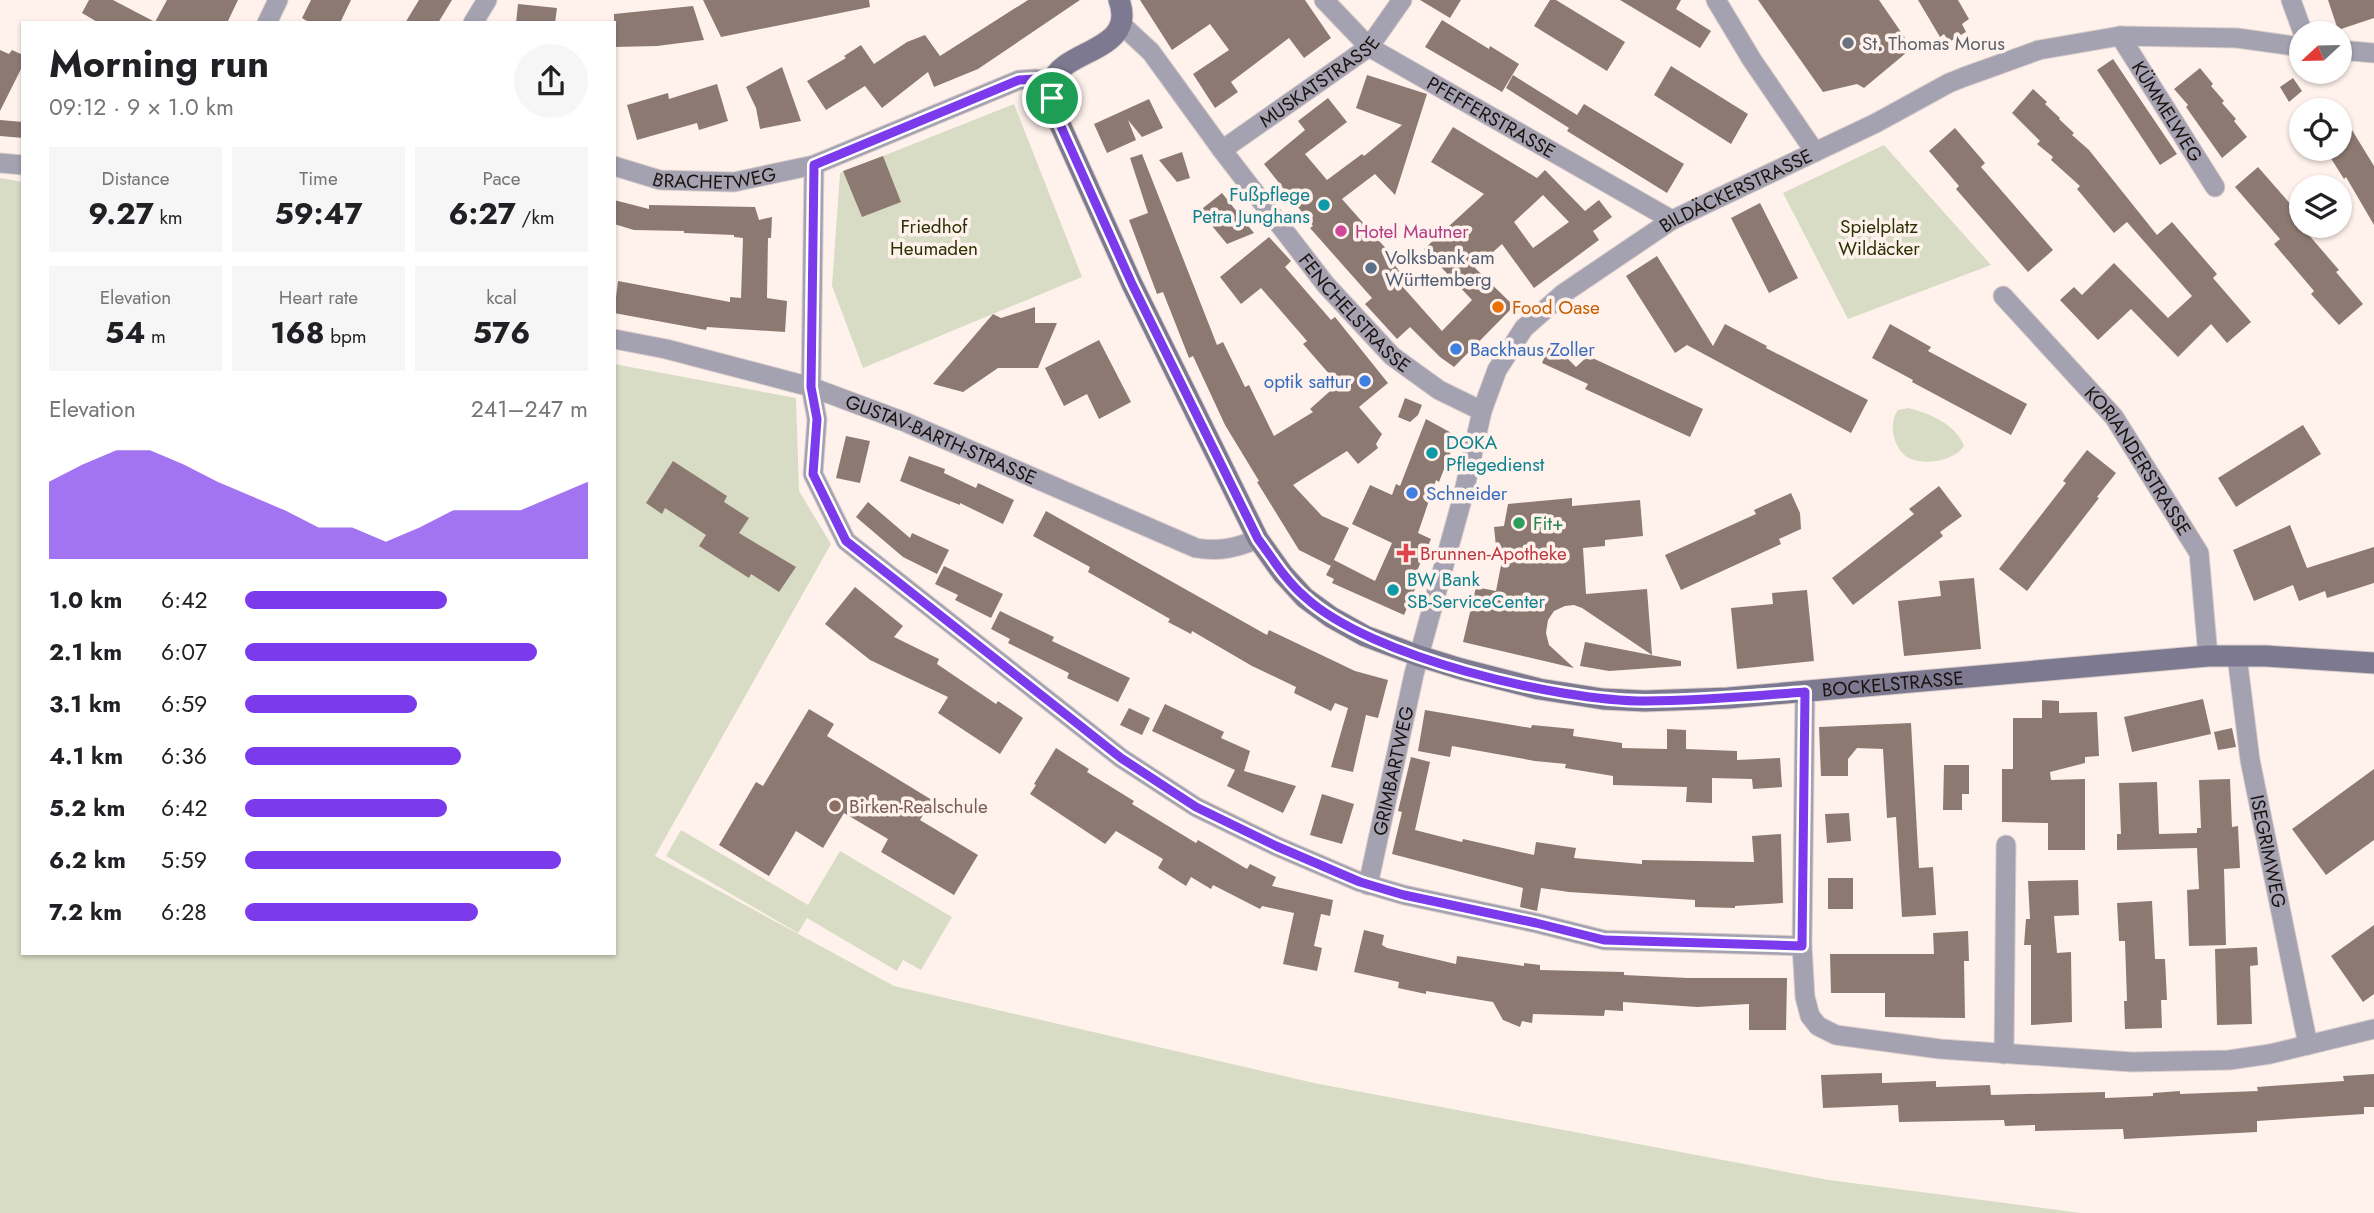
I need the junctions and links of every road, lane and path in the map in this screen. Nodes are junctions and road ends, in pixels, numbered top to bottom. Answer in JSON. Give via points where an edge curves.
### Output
{"nodes":[{"id":1,"x":278,"y":0,"type":"edge"},
{"id":2,"x":487,"y":0,"type":"edge"},
{"id":3,"x":1119,"y":0,"type":"edge"},
{"id":4,"x":1324,"y":0,"type":"edge"},
{"id":5,"x":1402,"y":0,"type":"edge"},
{"id":6,"x":1716,"y":0,"type":"edge"},
{"id":7,"x":2291,"y":0,"type":"edge"},
{"id":8,"x":268,"y":21,"type":"edge"},
{"id":9,"x":474,"y":21,"type":"edge"},
{"id":10,"x":2299,"y":21,"type":"edge"},
{"id":11,"x":1122,"y":25,"type":"junction"},
{"id":12,"x":2120,"y":36,"type":"junction"},
{"id":13,"x":2289,"y":45,"type":"edge"},
{"id":14,"x":1369,"y":47,"type":"junction"},
{"id":15,"x":2352,"y":51,"type":"edge"},
{"id":16,"x":2374,"y":53,"type":"edge"},
{"id":17,"x":1052,"y":81,"type":"junction"},
{"id":18,"x":1222,"y":150,"type":"junction"},
{"id":19,"x":1815,"y":152,"type":"junction"},
{"id":20,"x":0,"y":163,"type":"edge"},
{"id":21,"x":21,"y":165,"type":"edge"},
{"id":22,"x":814,"y":165,"type":"junction"},
{"id":23,"x":616,"y":167,"type":"edge"},
{"id":24,"x":2215,"y":187,"type":"dead end"},
{"id":25,"x":1672,"y":220,"type":"junction"},
{"id":26,"x":2003,"y":296,"type":"dead end"},
{"id":27,"x":616,"y":339,"type":"edge"},
{"id":28,"x":811,"y":387,"type":"junction"},
{"id":29,"x":1482,"y":411,"type":"junction"},
{"id":30,"x":1258,"y":539,"type":"junction"},
{"id":31,"x":1419,"y":656,"type":"junction"},
{"id":32,"x":2208,"y":656,"type":"junction"},
{"id":33,"x":2237,"y":656,"type":"junction"},
{"id":34,"x":2374,"y":663,"type":"edge"},
{"id":35,"x":1805,"y":692,"type":"junction"},
{"id":36,"x":2006,"y":845,"type":"dead end"},
{"id":37,"x":1368,"y":885,"type":"junction"},
{"id":38,"x":1802,"y":946,"type":"junction"},
{"id":39,"x":2374,"y":1029,"type":"edge"},
{"id":40,"x":2308,"y":1045,"type":"junction"},
{"id":41,"x":2004,"y":1054,"type":"junction"}],
"edges":[{"from":1,"to":8,"type":"street"},
{"from":2,"to":9,"type":"street"},
{"from":3,"to":11,"type":"street","via":[[1124,12]]},
{"from":4,"to":14,"type":"street","name":"PFEFFERSTRASSE"},
{"from":5,"to":14,"type":"street","name":"MUSKATSTRASSE"},
{"from":6,"to":19,"type":"street"},
{"from":7,"to":10,"type":"street"},
{"from":11,"to":17,"type":"street"},
{"from":11,"to":18,"type":"street","name":"FENCHELSTRASSE","via":[[1151,52]]},
{"from":12,"to":13,"type":"street","name":"BILDÄCKERSTRASSE","via":[[2237,38]]},
{"from":12,"to":19,"type":"street","name":"BILDÄCKERSTRASSE","via":[[2039,50],[1956,80]]},
{"from":12,"to":24,"type":"street","name":"KÜMMELWEG"},
{"from":14,"to":18,"type":"street","name":"MUSKATSTRASSE"},
{"from":14,"to":25,"type":"street","name":"PFEFFERSTRASSE"},
{"from":15,"to":16,"type":"street"},
{"from":17,"to":22,"type":"street","name":"BRACHETWEG","via":[[1019,80]]},
{"from":17,"to":30,"type":"street","name":"BOCKELSTRASSE","via":[[1052,98],[1070,147]]},
{"from":18,"to":29,"type":"street","name":"FENCHELSTRASSE","via":[[1326,285],[1392,356],[1439,390]]},
{"from":19,"to":25,"type":"street","name":"BILDÄCKERSTRASSE"},
{"from":20,"to":21,"type":"street"},
{"from":22,"to":23,"type":"street","name":"BRACHETWEG","via":[[734,182],[660,180]]},
{"from":22,"to":28,"type":"street"},
{"from":25,"to":29,"type":"street","name":"BILDÄCKERSTRASSE","via":[[1564,293],[1524,328],[1497,370]]},
{"from":26,"to":32,"type":"street","name":"KORIANDERSTRASSE","via":[[2114,417],[2199,553]]},
{"from":27,"to":28,"type":"street","name":"GUSTAV-BARTH-STRASSE"},
{"from":28,"to":30,"type":"street","name":"GUSTAV-BARTH-STRASSE","via":[[905,422],[1196,548],[1237,548]]},
{"from":28,"to":37,"type":"street","via":[[817,419],[813,474],[846,541],[1132,765],[1196,807]]},
{"from":29,"to":31,"type":"street","name":"BILDÄCKERSTRASSE"},
{"from":30,"to":31,"type":"street","name":"BOCKELSTRASSE","via":[[1305,598],[1365,636]]},
{"from":31,"to":35,"type":"street","name":"BOCKELSTRASSE","via":[[1539,689],[1603,699]]},
{"from":31,"to":37,"type":"street","name":"GRIMBARTWEG"},
{"from":32,"to":33,"type":"street","name":"BOCKELSTRASSE"},
{"from":32,"to":35,"type":"street","name":"BOCKELSTRASSE"},
{"from":33,"to":34,"type":"street","name":"BOCKELSTRASSE"},
{"from":33,"to":40,"type":"street","name":"ISEGRIMWEG","via":[[2250,760]]},
{"from":35,"to":38,"type":"street"},
{"from":36,"to":41,"type":"street"},
{"from":37,"to":38,"type":"street","via":[[1604,940]]},
{"from":38,"to":41,"type":"street","via":[[1805,997],[1818,1027],[1836,1035]]},
{"from":39,"to":40,"type":"street"},
{"from":40,"to":41,"type":"street","via":[[2229,1060],[2132,1062]]}]}
